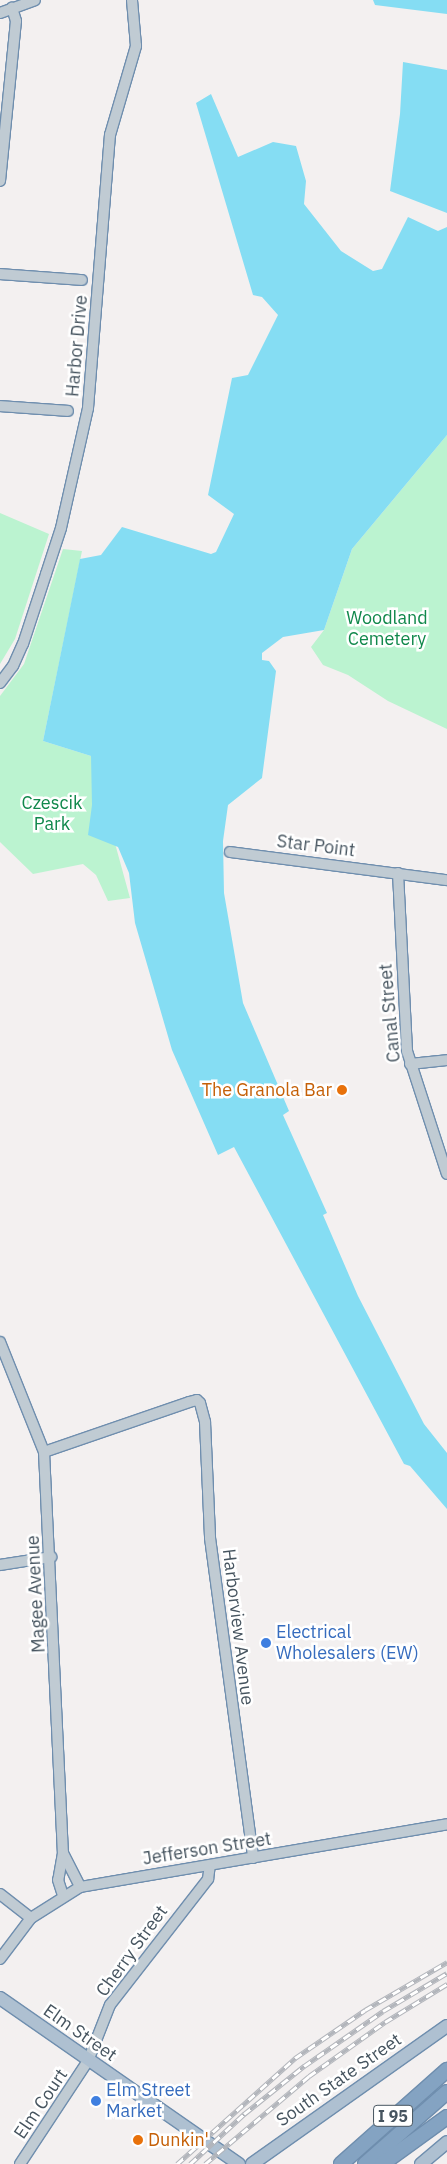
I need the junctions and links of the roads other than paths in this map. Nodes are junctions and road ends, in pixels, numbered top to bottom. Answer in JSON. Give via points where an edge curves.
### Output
{"nodes":[{"id":1,"x":35,"y":0,"type":"edge"},
{"id":2,"x":132,"y":0,"type":"edge"},
{"id":3,"x":12,"y":8,"type":"junction"},
{"id":4,"x":0,"y":13,"type":"edge"},
{"id":5,"x":0,"y":181,"type":"edge"},
{"id":6,"x":0,"y":274,"type":"edge"},
{"id":7,"x":82,"y":280,"type":"dead end"},
{"id":8,"x":0,"y":406,"type":"edge"},
{"id":9,"x":68,"y":411,"type":"dead end"},
{"id":10,"x":0,"y":684,"type":"edge"},
{"id":11,"x":230,"y":852,"type":"dead end"},
{"id":12,"x":398,"y":873,"type":"junction"},
{"id":13,"x":447,"y":880,"type":"edge"},
{"id":14,"x":447,"y":1060,"type":"edge"},
{"id":15,"x":410,"y":1064,"type":"junction"},
{"id":16,"x":447,"y":1174,"type":"edge"},
{"id":17,"x":0,"y":1342,"type":"edge"},
{"id":18,"x":44,"y":1452,"type":"junction"},
{"id":19,"x":51,"y":1557,"type":"junction"},
{"id":20,"x":0,"y":1565,"type":"edge"},
{"id":21,"x":447,"y":1824,"type":"edge"},
{"id":22,"x":62,"y":1853,"type":"junction"},
{"id":23,"x":253,"y":1858,"type":"junction"},
{"id":24,"x":210,"y":1865,"type":"junction"},
{"id":25,"x":80,"y":1887,"type":"junction"},
{"id":26,"x":0,"y":1894,"type":"edge"},
{"id":27,"x":63,"y":1896,"type":"junction"},
{"id":28,"x":30,"y":1918,"type":"junction"},
{"id":29,"x":0,"y":1958,"type":"edge"},
{"id":30,"x":0,"y":1998,"type":"edge"},
{"id":31,"x":447,"y":2026,"type":"edge"},
{"id":32,"x":88,"y":2061,"type":"junction"},
{"id":33,"x":447,"y":2065,"type":"edge"},
{"id":34,"x":447,"y":2070,"type":"edge"},
{"id":35,"x":426,"y":2087,"type":"junction"},
{"id":36,"x":447,"y":2092,"type":"edge"},
{"id":37,"x":447,"y":2117,"type":"edge"},
{"id":38,"x":447,"y":2142,"type":"edge"},
{"id":39,"x":20,"y":2164,"type":"edge"},
{"id":40,"x":239,"y":2164,"type":"edge"},
{"id":41,"x":252,"y":2164,"type":"edge"},
{"id":42,"x":341,"y":2164,"type":"edge"},
{"id":43,"x":365,"y":2164,"type":"edge"},
{"id":44,"x":382,"y":2164,"type":"edge"},
{"id":45,"x":421,"y":2164,"type":"edge"}],
"edges":[{"from":1,"to":3,"type":"street"},
{"from":2,"to":10,"type":"street","name":"Harbor Drive","via":[[136,46],[114,114],[108,148],[88,408],[61,528],[23,644],[14,666]]},
{"from":3,"to":4,"type":"street"},
{"from":3,"to":5,"type":"street","via":[[16,21]]},
{"from":6,"to":7,"type":"street"},
{"from":8,"to":9,"type":"street"},
{"from":11,"to":12,"type":"street","name":"Star Point"},
{"from":12,"to":13,"type":"street","name":"Star Point"},
{"from":12,"to":15,"type":"street","name":"Canal Street","via":[[406,1046]]},
{"from":14,"to":15,"type":"street"},
{"from":15,"to":16,"type":"street","name":"Canal Street"},
{"from":17,"to":18,"type":"street","name":"Magee Avenue"},
{"from":18,"to":19,"type":"street","name":"Magee Avenue"},
{"from":18,"to":23,"type":"street","name":"Harborview Avenue","via":[[197,1400],[205,1422],[210,1538]]},
{"from":19,"to":20,"type":"street"},
{"from":19,"to":22,"type":"street","name":"Magee Avenue"},
{"from":21,"to":23,"type":"street","name":"Jefferson Street"},
{"from":22,"to":25,"type":"street","name":"Magee Avenue"},
{"from":22,"to":27,"type":"street","name":"Magee Avenue","via":[[57,1869]]},
{"from":23,"to":24,"type":"street","name":"Jefferson Street"},
{"from":24,"to":25,"type":"street","name":"Jefferson Street"},
{"from":24,"to":32,"type":"street","name":"Cherry Street","via":[[208,1879],[110,2005]]},
{"from":25,"to":27,"type":"street","name":"Jefferson Street"},
{"from":26,"to":28,"type":"street"},
{"from":27,"to":28,"type":"street","name":"Jefferson Street"},
{"from":28,"to":29,"type":"street","name":"Jefferson Street"},
{"from":30,"to":32,"type":"main road","name":"Elm Street"},
{"from":31,"to":41,"type":"main road","name":"South State Street"},
{"from":32,"to":39,"type":"street","name":"Elm Court"},
{"from":32,"to":40,"type":"main road","name":"Elm Street"},
{"from":33,"to":35,"type":"highway"},
{"from":34,"to":35,"type":"highway","number":"I 95"},
{"from":35,"to":42,"type":"highway","number":"I 95"},
{"from":36,"to":43,"type":"highway","number":"I 95"},
{"from":37,"to":44,"type":"highway"},
{"from":38,"to":45,"type":"main road"}]}
